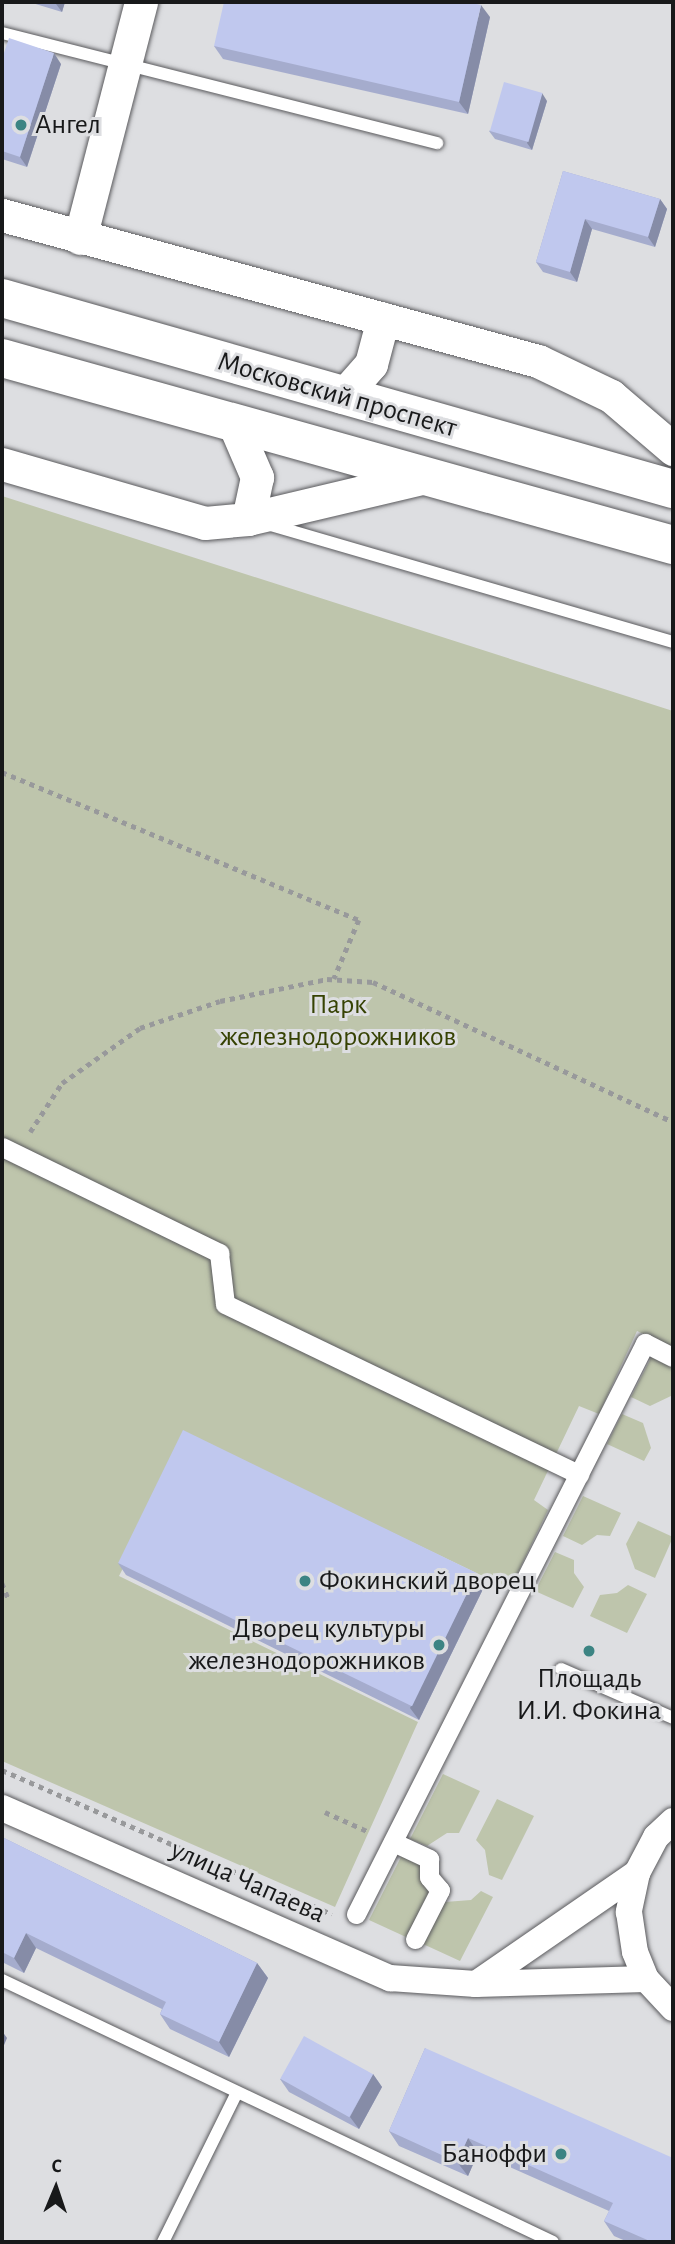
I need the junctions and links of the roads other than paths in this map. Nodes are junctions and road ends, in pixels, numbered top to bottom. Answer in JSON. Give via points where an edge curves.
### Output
{"nodes":[{"id":1,"x":141,"y":2,"type":"edge"},
{"id":2,"x":2,"y":33,"type":"edge"},
{"id":3,"x":126,"y":62,"type":"junction"},
{"id":4,"x":437,"y":144,"type":"dead end"},
{"id":5,"x":2,"y":215,"type":"edge"},
{"id":6,"x":80,"y":238,"type":"junction"},
{"id":7,"x":2,"y":298,"type":"edge"},
{"id":8,"x":383,"y":319,"type":"junction"},
{"id":9,"x":2,"y":358,"type":"edge"},
{"id":10,"x":342,"y":397,"type":"junction"},
{"id":11,"x":234,"y":426,"type":"junction"},
{"id":12,"x":673,"y":449,"type":"edge"},
{"id":13,"x":2,"y":464,"type":"edge"},
{"id":14,"x":426,"y":477,"type":"junction"},
{"id":15,"x":673,"y":489,"type":"edge"},
{"id":16,"x":248,"y":519,"type":"junction"},
{"id":17,"x":673,"y":545,"type":"edge"},
{"id":18,"x":673,"y":642,"type":"edge"},
{"id":19,"x":9,"y":1151,"type":"edge"},
{"id":20,"x":673,"y":1357,"type":"edge"},
{"id":21,"x":579,"y":1474,"type":"junction"},
{"id":22,"x":561,"y":1669,"type":"dead end"},
{"id":23,"x":673,"y":1717,"type":"edge"},
{"id":24,"x":2,"y":1808,"type":"edge"},
{"id":25,"x":673,"y":1821,"type":"edge"},
{"id":26,"x":393,"y":1842,"type":"junction"},
{"id":27,"x":636,"y":1873,"type":"junction"},
{"id":28,"x":356,"y":1914,"type":"road end"},
{"id":29,"x":415,"y":1939,"type":"dead end"},
{"id":30,"x":646,"y":1979,"type":"junction"},
{"id":31,"x":2,"y":1980,"type":"edge"},
{"id":32,"x":475,"y":1984,"type":"junction"},
{"id":33,"x":673,"y":2008,"type":"edge"},
{"id":34,"x":237,"y":2092,"type":"junction"},
{"id":35,"x":163,"y":2242,"type":"edge"},
{"id":36,"x":553,"y":2242,"type":"edge"}],
"edges":[{"from":1,"to":3,"type":"street"},
{"from":2,"to":3,"type":"lane"},
{"from":3,"to":4,"type":"lane"},
{"from":3,"to":6,"type":"street"},
{"from":5,"to":6,"type":"street"},
{"from":6,"to":8,"type":"street"},
{"from":7,"to":10,"type":"main road","name":"Московский проспект"},
{"from":8,"to":10,"type":"street","via":[[371,364]]},
{"from":8,"to":12,"type":"street","via":[[538,361],[611,396]]},
{"from":9,"to":11,"type":"main road","name":"Московский проспект"},
{"from":10,"to":15,"type":"main road","name":"Московский проспект"},
{"from":11,"to":14,"type":"main road","name":"Московский проспект"},
{"from":11,"to":16,"type":"street","via":[[257,477]]},
{"from":13,"to":16,"type":"street","via":[[205,523]]},
{"from":14,"to":16,"type":"street"},
{"from":14,"to":17,"type":"main road","name":"Московский проспект"},
{"from":16,"to":18,"type":"lane"},
{"from":19,"to":21,"type":"street","via":[[219,1253],[225,1304]]},
{"from":20,"to":21,"type":"street","via":[[645,1343]]},
{"from":21,"to":26,"type":"street"},
{"from":22,"to":23,"type":"lane"},
{"from":24,"to":32,"type":"street","name":"улица Чапаева","via":[[390,1978]]},
{"from":25,"to":27,"type":"street","via":[[656,1837]]},
{"from":26,"to":28,"type":"street"},
{"from":26,"to":29,"type":"street","via":[[429,1859],[429,1877],[440,1890]]},
{"from":27,"to":30,"type":"street","via":[[629,1912],[635,1952]]},
{"from":27,"to":32,"type":"street"},
{"from":30,"to":32,"type":"street","name":"улица Чапаева"},
{"from":30,"to":33,"type":"street"},
{"from":31,"to":34,"type":"lane"},
{"from":34,"to":35,"type":"lane"},
{"from":34,"to":36,"type":"lane"}]}
